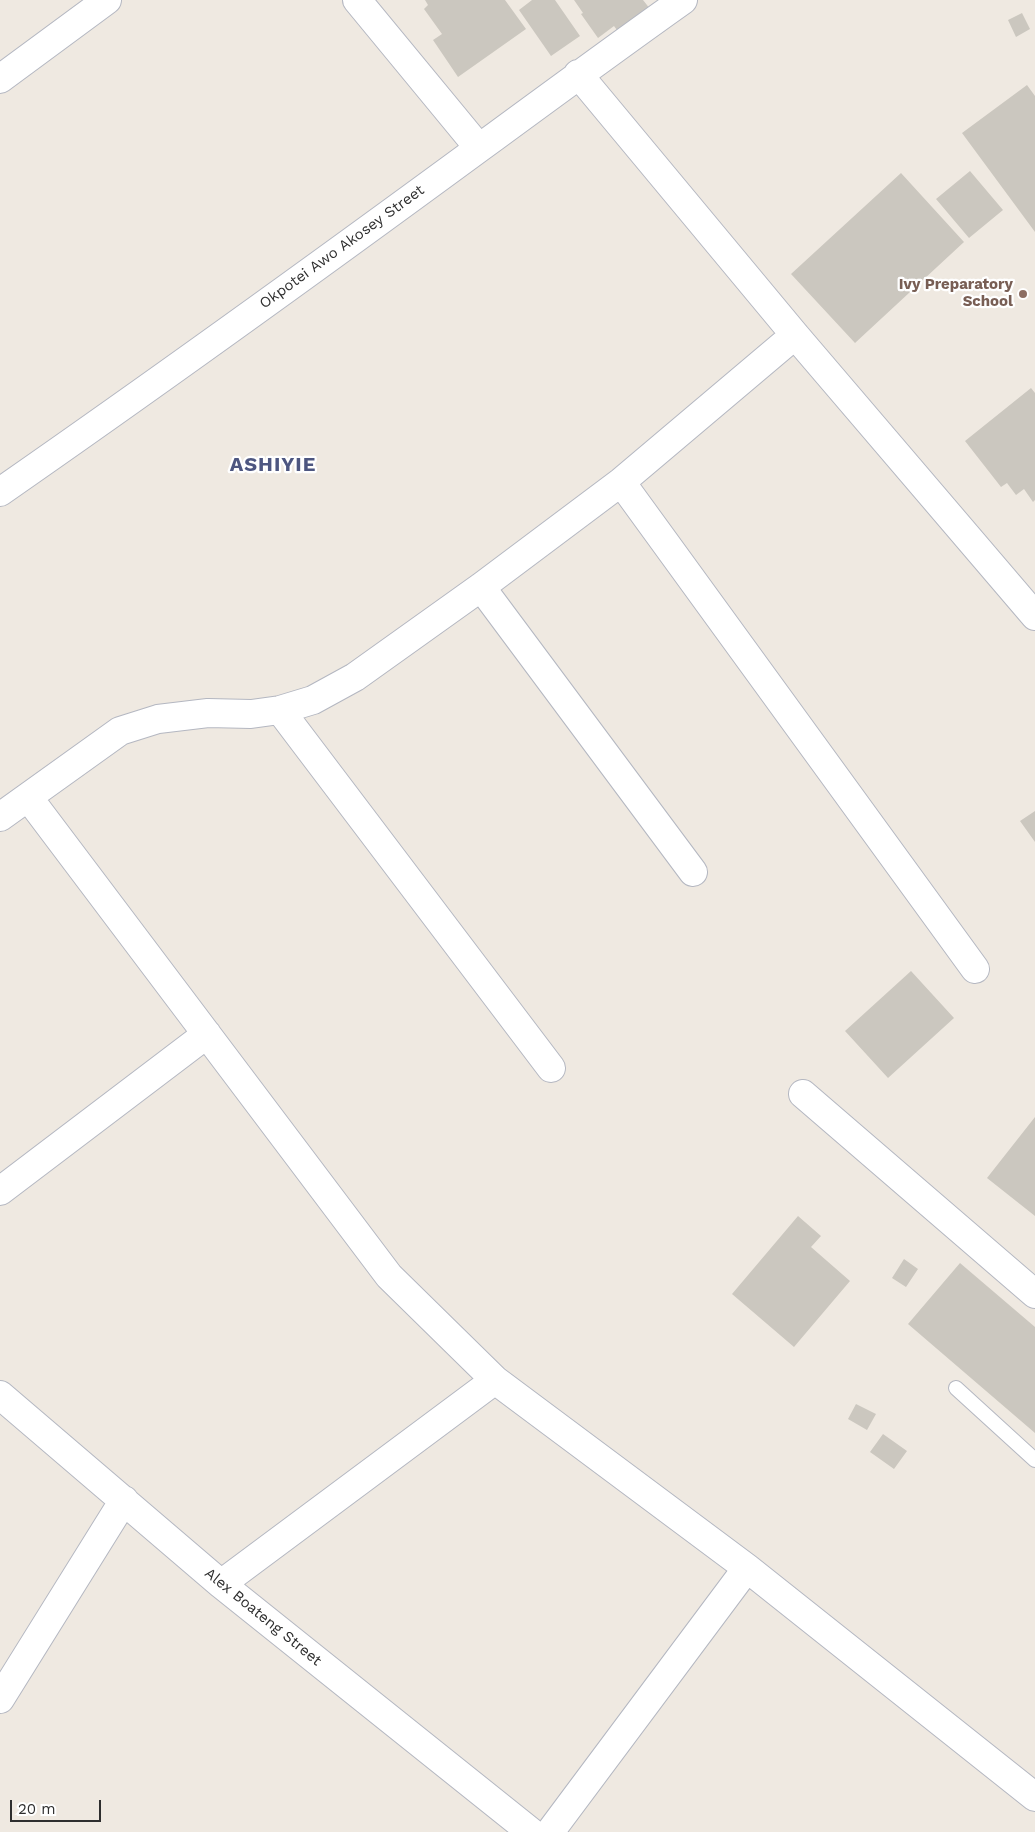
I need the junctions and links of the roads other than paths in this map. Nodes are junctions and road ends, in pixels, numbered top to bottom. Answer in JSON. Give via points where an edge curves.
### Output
{"nodes":[{"id":1,"x":107,"y":0,"type":"edge"},
{"id":2,"x":357,"y":0,"type":"edge"},
{"id":3,"x":683,"y":0,"type":"edge"},
{"id":4,"x":578,"y":74,"type":"junction"},
{"id":5,"x":0,"y":79,"type":"edge"},
{"id":6,"x":479,"y":148,"type":"junction"},
{"id":7,"x":795,"y":335,"type":"junction"},
{"id":8,"x":621,"y":482,"type":"junction"},
{"id":9,"x":0,"y":492,"type":"edge"},
{"id":10,"x":481,"y":588,"type":"junction"},
{"id":11,"x":1033,"y":608,"type":"edge"},
{"id":12,"x":280,"y":710,"type":"junction"},
{"id":13,"x":28,"y":797,"type":"junction"},
{"id":14,"x":0,"y":816,"type":"edge"},
{"id":15,"x":693,"y":872,"type":"dead end"},
{"id":16,"x":975,"y":969,"type":"dead end"},
{"id":17,"x":207,"y":1034,"type":"junction"},
{"id":18,"x":551,"y":1068,"type":"dead end"},
{"id":19,"x":802,"y":1094,"type":"dead end"},
{"id":20,"x":0,"y":1192,"type":"edge"},
{"id":21,"x":1035,"y":1294,"type":"edge"},
{"id":22,"x":495,"y":1380,"type":"junction"},
{"id":23,"x":956,"y":1388,"type":"dead end"},
{"id":24,"x":0,"y":1395,"type":"edge"},
{"id":25,"x":1035,"y":1460,"type":"edge"},
{"id":26,"x":124,"y":1500,"type":"junction"},
{"id":27,"x":747,"y":1568,"type":"junction"},
{"id":28,"x":221,"y":1584,"type":"junction"},
{"id":29,"x":0,"y":1699,"type":"edge"},
{"id":30,"x":1035,"y":1797,"type":"edge"},
{"id":31,"x":531,"y":1832,"type":"edge"},
{"id":32,"x":550,"y":1832,"type":"edge"}],
"edges":[{"from":1,"to":5,"type":"street"},
{"from":2,"to":6,"type":"street"},
{"from":3,"to":4,"type":"street","name":"Okpotei Awo Akosey Street"},
{"from":4,"to":6,"type":"street","name":"Okpotei Awo Akosey Street"},
{"from":4,"to":7,"type":"street"},
{"from":6,"to":9,"type":"street","name":"Okpotei Awo Akosey Street"},
{"from":7,"to":8,"type":"street"},
{"from":7,"to":11,"type":"street"},
{"from":8,"to":10,"type":"street"},
{"from":8,"to":16,"type":"street"},
{"from":10,"to":12,"type":"street","via":[[355,677],[313,700]]},
{"from":10,"to":15,"type":"street"},
{"from":12,"to":13,"type":"street","via":[[158,719],[120,731]]},
{"from":12,"to":18,"type":"street"},
{"from":13,"to":14,"type":"street"},
{"from":13,"to":17,"type":"street"},
{"from":17,"to":20,"type":"street"},
{"from":17,"to":22,"type":"street","via":[[389,1276]]},
{"from":19,"to":21,"type":"street"},
{"from":22,"to":27,"type":"street"},
{"from":22,"to":28,"type":"street"},
{"from":23,"to":25,"type":"lane"},
{"from":24,"to":26,"type":"street","name":"Alex Boateng Street"},
{"from":26,"to":28,"type":"street","name":"Alex Boateng Street"},
{"from":26,"to":29,"type":"street"},
{"from":27,"to":30,"type":"street"},
{"from":27,"to":32,"type":"street"},
{"from":28,"to":31,"type":"street","name":"Alex Boateng Street"}]}
